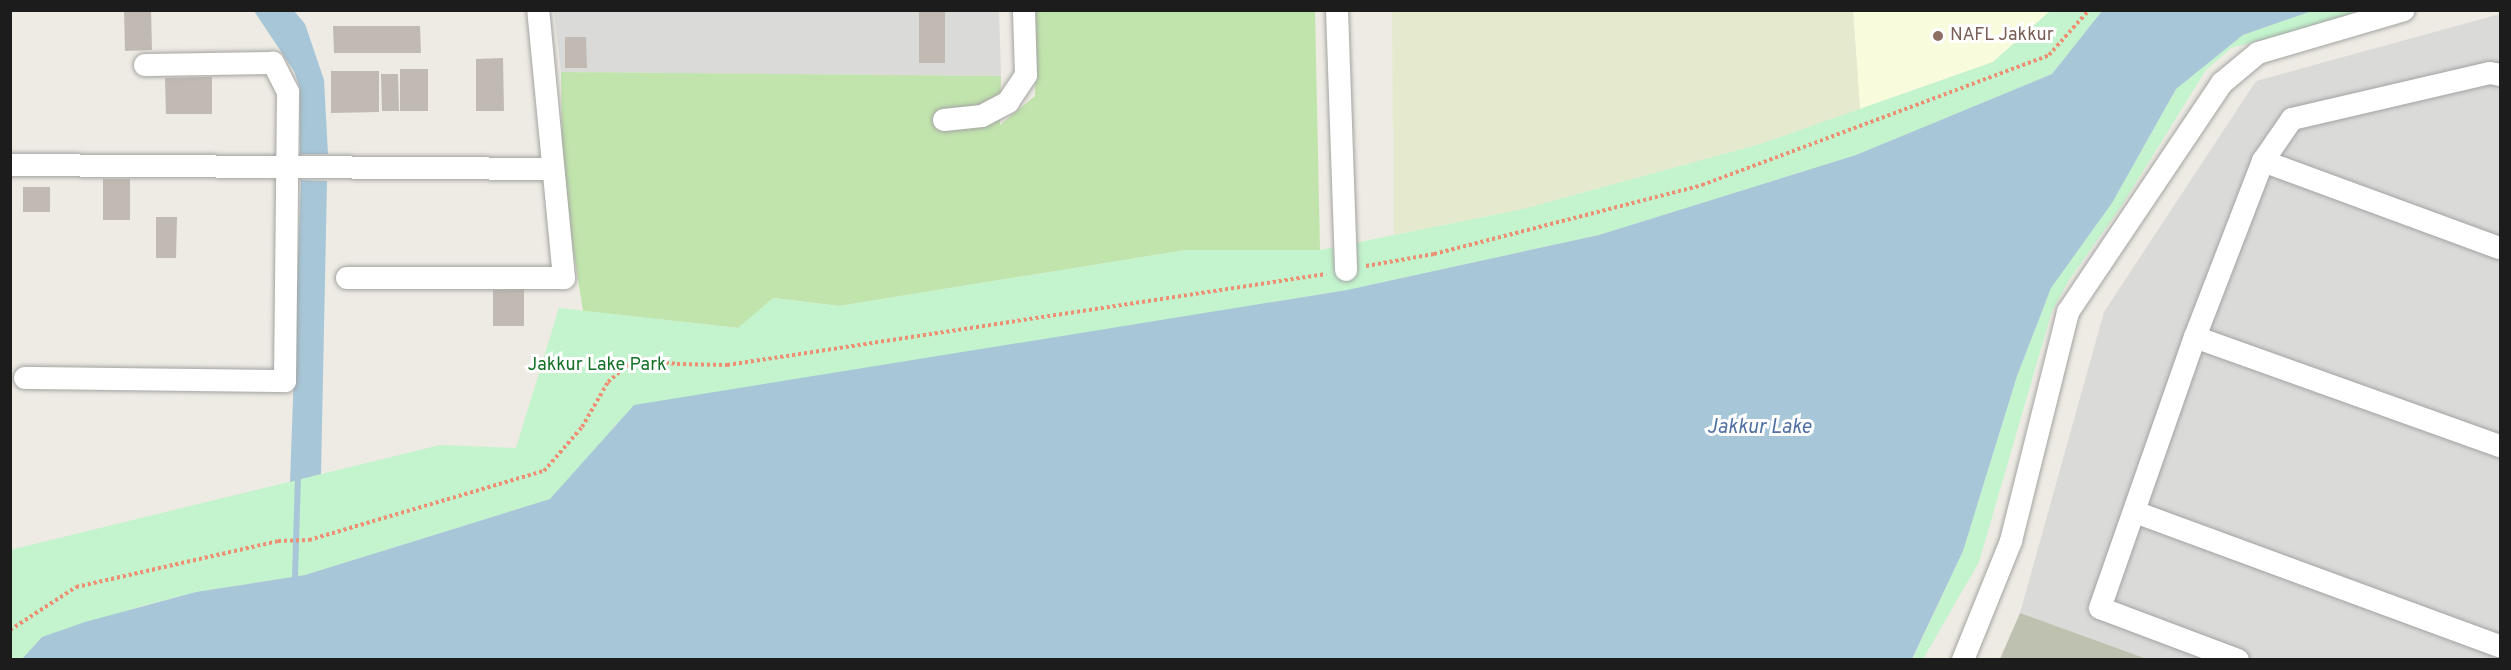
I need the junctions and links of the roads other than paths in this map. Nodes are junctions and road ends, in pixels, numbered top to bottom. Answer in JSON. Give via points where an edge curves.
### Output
{"nodes":[{"id":1,"x":538,"y":10,"type":"edge"},
{"id":2,"x":1024,"y":10,"type":"edge"},
{"id":3,"x":1337,"y":10,"type":"edge"},
{"id":4,"x":2404,"y":10,"type":"edge"},
{"id":5,"x":145,"y":65,"type":"dead end"},
{"id":6,"x":2500,"y":75,"type":"edge"},
{"id":7,"x":944,"y":120,"type":"dead end"},
{"id":8,"x":2263,"y":161,"type":"junction"},
{"id":9,"x":10,"y":165,"type":"edge"},
{"id":10,"x":288,"y":167,"type":"junction"},
{"id":11,"x":551,"y":169,"type":"junction"},
{"id":12,"x":2500,"y":248,"type":"edge"},
{"id":13,"x":1346,"y":270,"type":"road end"},
{"id":14,"x":347,"y":278,"type":"dead end"},
{"id":15,"x":2195,"y":338,"type":"junction"},
{"id":16,"x":25,"y":378,"type":"dead end"},
{"id":17,"x":2500,"y":446,"type":"edge"},
{"id":18,"x":2135,"y":512,"type":"junction"},
{"id":19,"x":2500,"y":646,"type":"edge"},
{"id":20,"x":1963,"y":660,"type":"edge"},
{"id":21,"x":2238,"y":660,"type":"edge"}],
"edges":[{"from":1,"to":11,"type":"street"},
{"from":2,"to":7,"type":"street","via":[[1026,75],[1008,102],[982,116]]},
{"from":3,"to":13,"type":"street"},
{"from":4,"to":20,"type":"street","via":[[2258,53],[2222,83],[2068,312],[2011,541]]},
{"from":5,"to":10,"type":"street","via":[[273,63],[288,93]]},
{"from":6,"to":8,"type":"street","via":[[2490,73],[2292,119]]},
{"from":8,"to":12,"type":"street"},
{"from":8,"to":15,"type":"street"},
{"from":9,"to":10,"type":"street"},
{"from":10,"to":11,"type":"street"},
{"from":10,"to":16,"type":"street","via":[[285,381]]},
{"from":11,"to":14,"type":"street","via":[[564,278]]},
{"from":15,"to":17,"type":"street"},
{"from":15,"to":18,"type":"street"},
{"from":18,"to":19,"type":"street"},
{"from":18,"to":21,"type":"street","via":[[2100,608]]}]}
